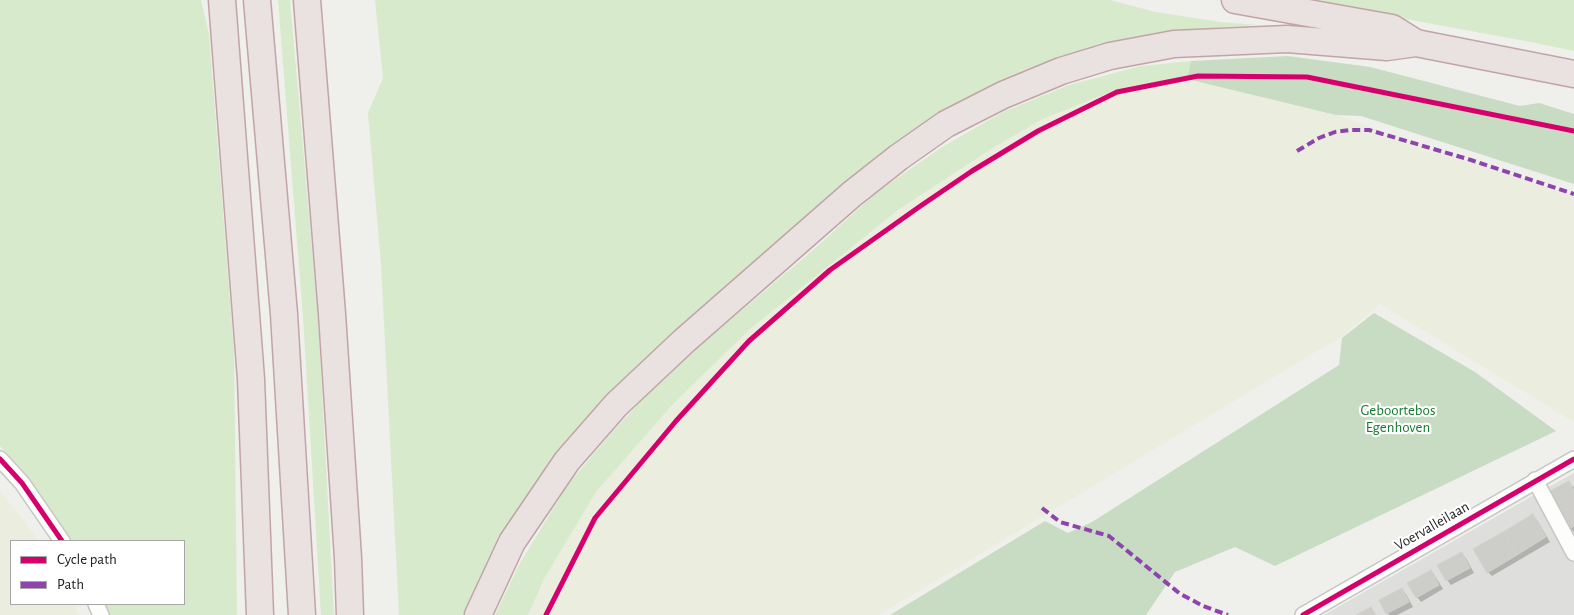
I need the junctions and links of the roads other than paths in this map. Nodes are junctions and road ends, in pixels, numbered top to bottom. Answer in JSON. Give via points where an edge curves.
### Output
{"nodes":[{"id":1,"x":222,"y":0,"type":"edge"},
{"id":2,"x":257,"y":0,"type":"edge"},
{"id":3,"x":307,"y":0,"type":"edge"},
{"id":4,"x":1235,"y":0,"type":"edge"},
{"id":5,"x":1416,"y":42,"type":"junction"},
{"id":6,"x":1574,"y":74,"type":"edge"},
{"id":7,"x":1574,"y":458,"type":"edge"},
{"id":8,"x":0,"y":459,"type":"edge"},
{"id":9,"x":1535,"y":480,"type":"junction"},
{"id":10,"x":61,"y":540,"type":"edge"},
{"id":11,"x":1574,"y":553,"type":"edge"},
{"id":12,"x":260,"y":615,"type":"edge"},
{"id":13,"x":302,"y":615,"type":"edge"},
{"id":14,"x":350,"y":615,"type":"edge"},
{"id":15,"x":478,"y":615,"type":"edge"},
{"id":16,"x":1303,"y":615,"type":"edge"}],
"edges":[{"from":1,"to":12,"type":"highway","via":[[251,379]]},
{"from":2,"to":13,"type":"highway","via":[[284,314]]},
{"from":3,"to":14,"type":"highway","via":[[332,314]]},
{"from":4,"to":5,"type":"highway","via":[[1392,28]]},
{"from":5,"to":6,"type":"highway"},
{"from":5,"to":15,"type":"highway","via":[[1387,47],[1288,39],[1174,44],[1110,56],[1061,71],[946,124],[852,194],[616,405],[567,461],[512,542]]},
{"from":7,"to":9,"type":"street","name":"Voervalleilaan"},
{"from":8,"to":10,"type":"street","via":[[22,483]]},
{"from":9,"to":11,"type":"street"},
{"from":9,"to":16,"type":"street","name":"Voervalleilaan"}]}
